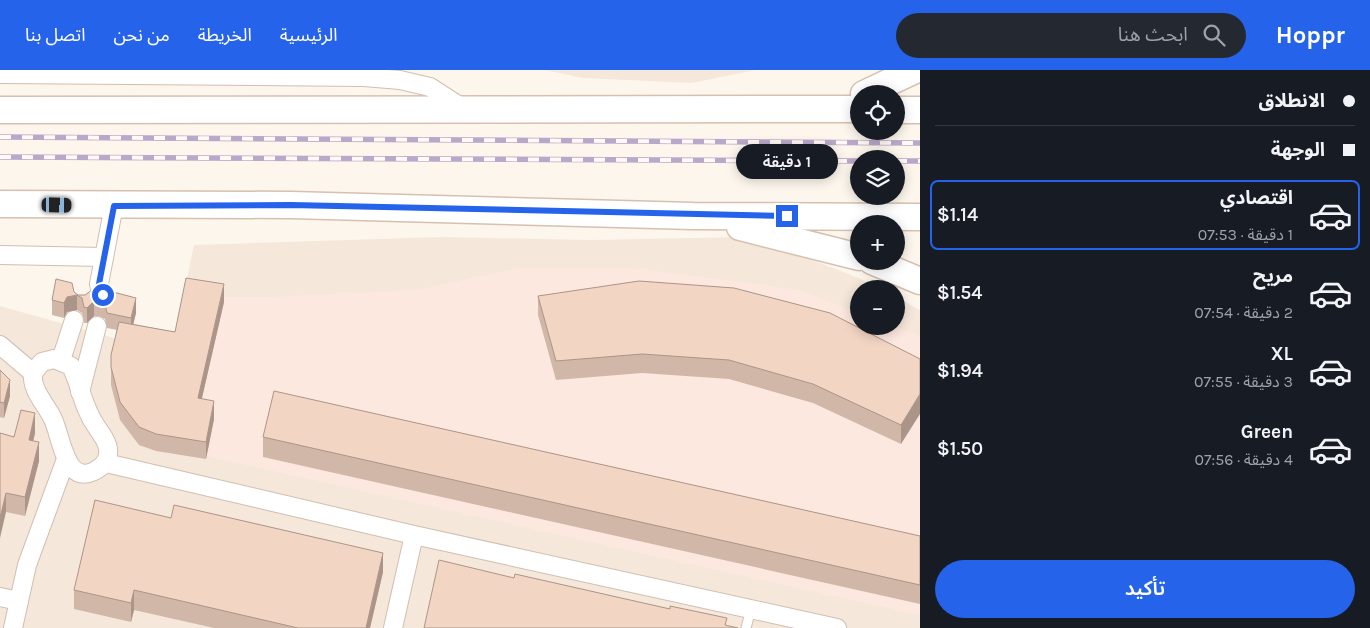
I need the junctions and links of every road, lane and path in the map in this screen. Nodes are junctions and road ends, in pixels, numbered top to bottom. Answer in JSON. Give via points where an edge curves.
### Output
{"nodes":[{"id":1,"x":915,"y":70,"type":"edge"},
{"id":2,"x":69,"y":72,"type":"edge"},
{"id":3,"x":105,"y":72,"type":"edge"},
{"id":4,"x":0,"y":74,"type":"edge"},
{"id":5,"x":883,"y":85,"type":"edge"},
{"id":6,"x":850,"y":99,"type":"edge"},
{"id":7,"x":464,"y":109,"type":"junction"},
{"id":8,"x":824,"y":109,"type":"junction"},
{"id":9,"x":850,"y":109,"type":"edge"},
{"id":10,"x":0,"y":110,"type":"edge"},
{"id":11,"x":905,"y":110,"type":"edge"},
{"id":12,"x":920,"y":110,"type":"edge"},
{"id":13,"x":0,"y":204,"type":"edge"},
{"id":14,"x":114,"y":206,"type":"junction"},
{"id":15,"x":693,"y":216,"type":"junction"},
{"id":16,"x":920,"y":217,"type":"edge"},
{"id":17,"x":0,"y":255,"type":"edge"},
{"id":18,"x":850,"y":255,"type":"edge"},
{"id":19,"x":104,"y":257,"type":"junction"},
{"id":20,"x":894,"y":270,"type":"edge"},
{"id":21,"x":920,"y":281,"type":"edge"},
{"id":22,"x":99,"y":284,"type":"junction"},
{"id":23,"x":86,"y":295,"type":"edge"},
{"id":24,"x":103,"y":305,"type":"edge"},
{"id":25,"x":74,"y":320,"type":"dead end"},
{"id":26,"x":98,"y":326,"type":"dead end"},
{"id":27,"x":0,"y":345,"type":"edge"},
{"id":28,"x":61,"y":360,"type":"junction"},
{"id":29,"x":33,"y":372,"type":"junction"},
{"id":30,"x":80,"y":393,"type":"junction"},
{"id":31,"x":66,"y":459,"type":"junction"},
{"id":32,"x":106,"y":463,"type":"junction"},
{"id":33,"x":414,"y":535,"type":"junction"},
{"id":34,"x":0,"y":597,"type":"edge"},
{"id":35,"x":19,"y":601,"type":"junction"},
{"id":36,"x":751,"y":609,"type":"junction"},
{"id":37,"x":13,"y":628,"type":"edge"},
{"id":38,"x":393,"y":628,"type":"edge"},
{"id":39,"x":746,"y":628,"type":"edge"},
{"id":40,"x":837,"y":628,"type":"edge"}],
"edges":[{"from":1,"to":5,"type":"main road"},
{"from":2,"to":3,"type":"street"},
{"from":2,"to":4,"type":"street"},
{"from":3,"to":7,"type":"street","via":[[400,80],[430,88]]},
{"from":6,"to":8,"type":"main road"},
{"from":7,"to":8,"type":"main road"},
{"from":7,"to":10,"type":"main road"},
{"from":8,"to":9,"type":"main road"},
{"from":11,"to":12,"type":"main road"},
{"from":13,"to":14,"type":"main road"},
{"from":14,"to":15,"type":"main road","via":[[291,205]]},
{"from":14,"to":19,"type":"street"},
{"from":15,"to":16,"type":"main road"},
{"from":15,"to":18,"type":"main road"},
{"from":17,"to":19,"type":"street"},
{"from":19,"to":22,"type":"street"},
{"from":20,"to":21,"type":"main road"},
{"from":22,"to":23,"type":"street"},
{"from":22,"to":24,"type":"street"},
{"from":25,"to":28,"type":"street"},
{"from":26,"to":30,"type":"street"},
{"from":27,"to":29,"type":"street"},
{"from":28,"to":29,"type":"street","via":[[46,360]]},
{"from":28,"to":30,"type":"street","via":[[71,366]]},
{"from":29,"to":31,"type":"street","via":[[33,387],[54,420]]},
{"from":30,"to":32,"type":"street","via":[[86,410],[106,440],[109,451]]},
{"from":31,"to":32,"type":"street","via":[[73,469],[81,473],[96,470]]},
{"from":31,"to":35,"type":"street","via":[[27,565]]},
{"from":32,"to":33,"type":"street"},
{"from":33,"to":36,"type":"street"},
{"from":33,"to":38,"type":"street"},
{"from":34,"to":35,"type":"street"},
{"from":35,"to":37,"type":"street"},
{"from":36,"to":39,"type":"lane"},
{"from":36,"to":40,"type":"street"}]}
